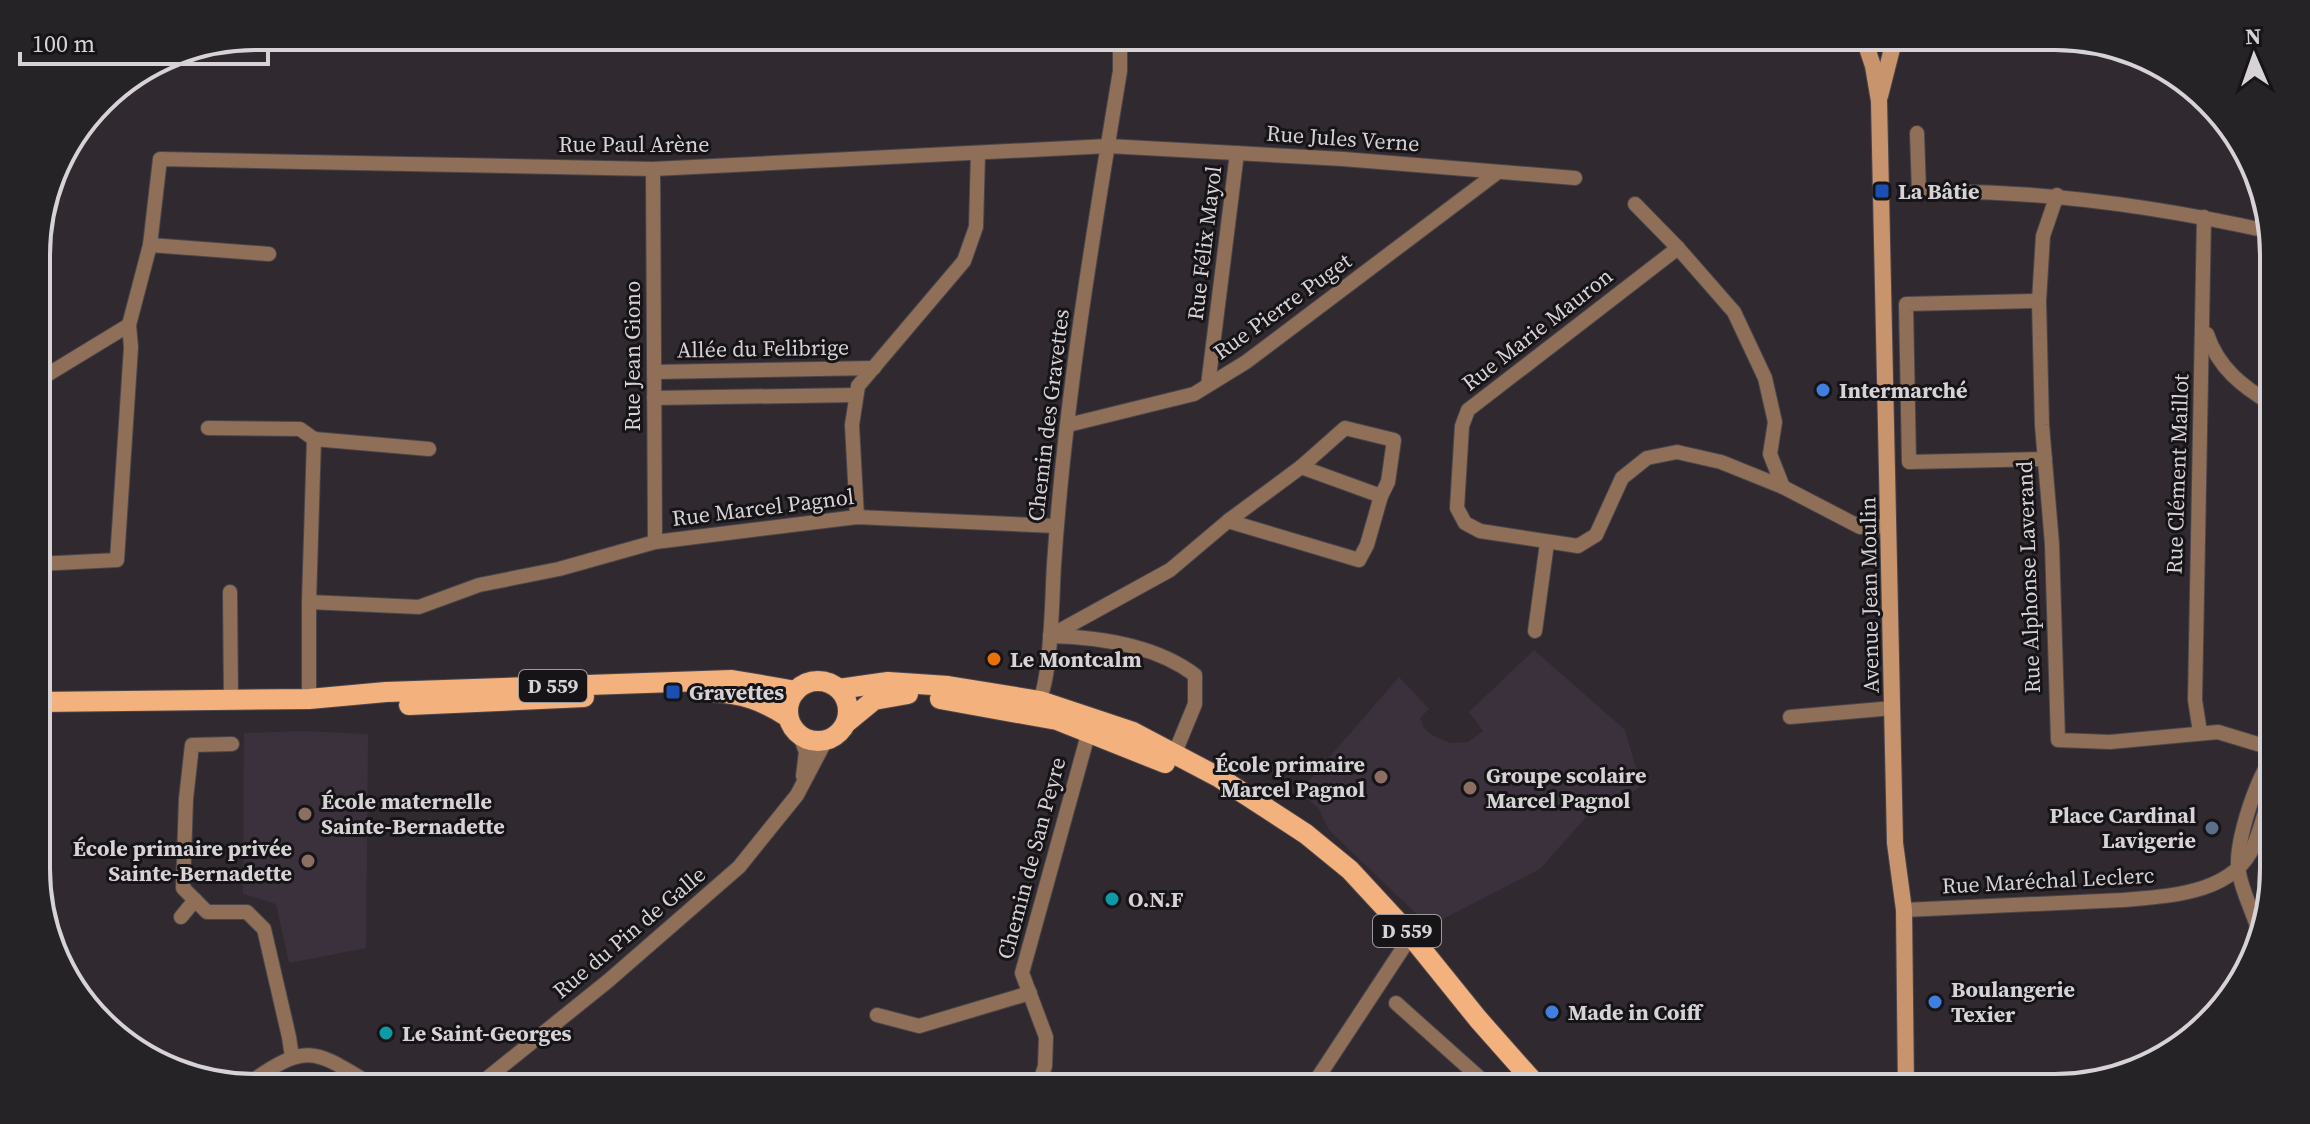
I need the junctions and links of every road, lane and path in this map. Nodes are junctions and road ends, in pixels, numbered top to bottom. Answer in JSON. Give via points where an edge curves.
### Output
{"nodes":[{"id":1,"x":1120,"y":50,"type":"edge"},
{"id":2,"x":1868,"y":50,"type":"edge"},
{"id":3,"x":1893,"y":50,"type":"edge"},
{"id":4,"x":1879,"y":101,"type":"junction"},
{"id":5,"x":1917,"y":133,"type":"dead end"},
{"id":6,"x":1108,"y":146,"type":"junction"},
{"id":7,"x":978,"y":153,"type":"junction"},
{"id":8,"x":1237,"y":153,"type":"junction"},
{"id":9,"x":653,"y":169,"type":"junction"},
{"id":10,"x":1498,"y":172,"type":"junction"},
{"id":11,"x":1575,"y":178,"type":"dead end"},
{"id":12,"x":2057,"y":195,"type":"junction"},
{"id":13,"x":1635,"y":204,"type":"dead end"},
{"id":14,"x":2204,"y":217,"type":"junction"},
{"id":15,"x":2258,"y":229,"type":"edge"},
{"id":16,"x":150,"y":245,"type":"junction"},
{"id":17,"x":1678,"y":248,"type":"junction"},
{"id":18,"x":269,"y":254,"type":"dead end"},
{"id":19,"x":2039,"y":301,"type":"junction"},
{"id":20,"x":2203,"y":322,"type":"junction"},
{"id":21,"x":129,"y":325,"type":"junction"},
{"id":22,"x":874,"y":368,"type":"junction"},
{"id":23,"x":654,"y":372,"type":"junction"},
{"id":24,"x":50,"y":373,"type":"edge"},
{"id":25,"x":1208,"y":385,"type":"junction"},
{"id":26,"x":856,"y":395,"type":"junction"},
{"id":27,"x":2260,"y":396,"type":"edge"},
{"id":28,"x":654,"y":398,"type":"junction"},
{"id":29,"x":1068,"y":425,"type":"junction"},
{"id":30,"x":208,"y":428,"type":"dead end"},
{"id":31,"x":314,"y":439,"type":"junction"},
{"id":32,"x":429,"y":449,"type":"dead end"},
{"id":33,"x":2045,"y":459,"type":"junction"},
{"id":34,"x":1301,"y":467,"type":"junction"},
{"id":35,"x":1783,"y":487,"type":"junction"},
{"id":36,"x":1381,"y":496,"type":"junction"},
{"id":37,"x":857,"y":517,"type":"junction"},
{"id":38,"x":1228,"y":521,"type":"junction"},
{"id":39,"x":1056,"y":526,"type":"junction"},
{"id":40,"x":1889,"y":526,"type":"junction"},
{"id":41,"x":655,"y":542,"type":"junction"},
{"id":42,"x":1547,"y":543,"type":"junction"},
{"id":43,"x":50,"y":563,"type":"edge"},
{"id":44,"x":230,"y":592,"type":"dead end"},
{"id":45,"x":309,"y":602,"type":"junction"},
{"id":46,"x":1535,"y":631,"type":"dead end"},
{"id":47,"x":1050,"y":636,"type":"junction"},
{"id":48,"x":839,"y":689,"type":"junction"},
{"id":49,"x":796,"y":691,"type":"junction"},
{"id":50,"x":309,"y":699,"type":"junction"},
{"id":51,"x":943,"y":700,"type":"junction"},
{"id":52,"x":231,"y":701,"type":"junction"},
{"id":53,"x":1040,"y":701,"type":"junction"},
{"id":54,"x":50,"y":702,"type":"edge"},
{"id":55,"x":1893,"y":708,"type":"junction"},
{"id":56,"x":788,"y":717,"type":"junction"},
{"id":57,"x":1790,"y":717,"type":"dead end"},
{"id":58,"x":846,"y":723,"type":"junction"},
{"id":59,"x":1089,"y":731,"type":"junction"},
{"id":60,"x":2200,"y":732,"type":"junction"},
{"id":61,"x":800,"y":736,"type":"junction"},
{"id":62,"x":826,"y":740,"type":"junction"},
{"id":63,"x":232,"y":744,"type":"dead end"},
{"id":64,"x":2260,"y":745,"type":"edge"},
{"id":65,"x":1174,"y":755,"type":"junction"},
{"id":66,"x":2260,"y":777,"type":"edge"},
{"id":67,"x":797,"y":795,"type":"junction"},
{"id":68,"x":1251,"y":797,"type":"junction"},
{"id":69,"x":2260,"y":829,"type":"edge"},
{"id":70,"x":2238,"y":870,"type":"junction"},
{"id":71,"x":195,"y":900,"type":"junction"},
{"id":72,"x":1904,"y":910,"type":"junction"},
{"id":73,"x":2254,"y":915,"type":"edge"},
{"id":74,"x":181,"y":917,"type":"dead end"},
{"id":75,"x":1411,"y":936,"type":"junction"},
{"id":76,"x":1030,"y":993,"type":"junction"},
{"id":77,"x":1396,"y":1003,"type":"dead end"},
{"id":78,"x":877,"y":1015,"type":"dead end"},
{"id":79,"x":292,"y":1057,"type":"junction"},
{"id":80,"x":262,"y":1074,"type":"edge"},
{"id":81,"x":354,"y":1074,"type":"edge"},
{"id":82,"x":492,"y":1074,"type":"edge"},
{"id":83,"x":1042,"y":1074,"type":"edge"},
{"id":84,"x":1320,"y":1074,"type":"edge"},
{"id":85,"x":1475,"y":1074,"type":"edge"},
{"id":86,"x":1527,"y":1074,"type":"edge"},
{"id":87,"x":1906,"y":1074,"type":"edge"}],
"edges":[{"from":1,"to":6,"type":"street","name":"Chemin des Gravettes"},
{"from":2,"to":4,"type":"street","name":"Avenue Jean Moulin"},
{"from":3,"to":4,"type":"street","name":"Avenue Jean Moulin"},
{"from":4,"to":40,"type":"street","name":"Avenue Jean Moulin"},
{"from":5,"to":12,"type":"street","via":[[1919,192]]},
{"from":6,"to":7,"type":"street","name":"Rue Paul Arène"},
{"from":6,"to":8,"type":"street","name":"Rue Jules Verne"},
{"from":6,"to":29,"type":"street","name":"Chemin des Gravettes"},
{"from":7,"to":9,"type":"street","name":"Rue Paul Arène"},
{"from":7,"to":22,"type":"street","via":[[976,227],[964,261]]},
{"from":8,"to":10,"type":"street","name":"Rue Jules Verne"},
{"from":8,"to":25,"type":"street","name":"Rue Félix Mayol"},
{"from":9,"to":16,"type":"street","name":"Rue Paul Arène","via":[[160,159]]},
{"from":9,"to":23,"type":"street","name":"Rue Jean Giono"},
{"from":10,"to":11,"type":"street","name":"Rue Jules Verne"},
{"from":10,"to":25,"type":"street","name":"Rue Pierre Puget"},
{"from":12,"to":14,"type":"street"},
{"from":12,"to":19,"type":"street","name":"Rue Alphonse Laverand","via":[[2043,236]]},
{"from":13,"to":17,"type":"street"},
{"from":14,"to":15,"type":"street"},
{"from":14,"to":20,"type":"street","name":"Rue Clément Maillot"},
{"from":16,"to":18,"type":"street"},
{"from":16,"to":21,"type":"street"},
{"from":17,"to":35,"type":"street","via":[[1734,312],[1765,378],[1775,422],[1770,454]]},
{"from":17,"to":42,"type":"street","name":"Rue Marie Mauron","via":[[1468,410],[1462,426],[1457,508],[1465,523],[1480,531]]},
{"from":19,"to":33,"type":"street","name":"Rue Alphonse Laverand"},
{"from":19,"to":33,"type":"street","via":[[1906,304],[1909,462]]},
{"from":20,"to":27,"type":"street","via":[[2213,353],[2226,371]]},
{"from":20,"to":60,"type":"street","name":"Rue Clément Maillot","via":[[2195,686]]},
{"from":21,"to":24,"type":"street"},
{"from":21,"to":43,"type":"street","via":[[117,560]]},
{"from":22,"to":23,"type":"street","name":"Allée du Felibrige"},
{"from":22,"to":26,"type":"street"},
{"from":23,"to":28,"type":"street","name":"Rue Jean Giono"},
{"from":25,"to":29,"type":"street","name":"Rue Pierre Puget","via":[[1194,394]]},
{"from":26,"to":28,"type":"street"},
{"from":26,"to":37,"type":"street","via":[[852,425]]},
{"from":28,"to":41,"type":"street","name":"Rue Jean Giono"},
{"from":29,"to":39,"type":"street","name":"Chemin des Gravettes"},
{"from":30,"to":31,"type":"street","via":[[300,429]]},
{"from":31,"to":32,"type":"street"},
{"from":31,"to":45,"type":"street"},
{"from":33,"to":60,"type":"street","name":"Rue Alphonse Laverand","via":[[2058,740],[2110,742]]},
{"from":34,"to":36,"type":"street"},
{"from":34,"to":36,"type":"street","via":[[1345,428],[1394,440]]},
{"from":34,"to":38,"type":"street"},
{"from":35,"to":40,"type":"street","name":"Rue Marie Mauron","via":[[1860,527]]},
{"from":35,"to":42,"type":"street","name":"Rue Marie Mauron","via":[[1721,462],[1677,452],[1647,458],[1622,478],[1596,535],[1578,546]]},
{"from":36,"to":38,"type":"street","via":[[1359,560]]},
{"from":37,"to":39,"type":"street","name":"Rue Marcel Pagnol"},
{"from":37,"to":41,"type":"street","name":"Rue Marcel Pagnol"},
{"from":38,"to":47,"type":"street","via":[[1170,570]]},
{"from":39,"to":47,"type":"street","name":"Chemin des Gravettes"},
{"from":40,"to":55,"type":"street","name":"Avenue Jean Moulin"},
{"from":41,"to":45,"type":"street","name":"Rue Marcel Pagnol","via":[[479,585],[419,607]]},
{"from":42,"to":46,"type":"street"},
{"from":44,"to":52,"type":"street"},
{"from":45,"to":50,"type":"street"},
{"from":47,"to":53,"type":"street","name":"Chemin des Gravettes"},
{"from":47,"to":65,"type":"street","via":[[1090,637],[1131,647],[1175,660],[1195,675],[1195,704]]},
{"from":48,"to":49,"type":"main road","via":[[822,681]]},
{"from":48,"to":53,"type":"main road","number":"D 559","via":[[888,682]]},
{"from":48,"to":58,"type":"main road","via":[[848,705]]},
{"from":49,"to":50,"type":"main road","number":"D 559","via":[[732,680]]},
{"from":49,"to":56,"type":"main road"},
{"from":50,"to":52,"type":"main road","number":"D 559"},
{"from":50,"to":56,"type":"main road","number":"D 559","via":[[387,705],[706,691],[766,702]]},
{"from":51,"to":53,"type":"street","via":[[1022,706]]},
{"from":51,"to":58,"type":"main road","number":"D 559","via":[[886,696],[862,707]]},
{"from":51,"to":59,"type":"main road","number":"D 559","via":[[1037,714]]},
{"from":52,"to":54,"type":"main road","number":"D 559"},
{"from":53,"to":65,"type":"main road","number":"D 559","via":[[1133,732]]},
{"from":55,"to":57,"type":"street"},
{"from":55,"to":72,"type":"street","name":"Avenue Jean Moulin","via":[[1895,843]]},
{"from":56,"to":61,"type":"main road"},
{"from":58,"to":62,"type":"main road"},
{"from":59,"to":68,"type":"main road","number":"D 559"},
{"from":59,"to":76,"type":"street","name":"Chemin de San Peyre","via":[[1022,973]]},
{"from":60,"to":64,"type":"street","name":"Rue Alphonse Laverand"},
{"from":61,"to":62,"type":"main road"},
{"from":61,"to":67,"type":"street","name":"Rue du Pin de Galle","via":[[806,752]]},
{"from":62,"to":67,"type":"street","name":"Rue du Pin de Galle"},
{"from":63,"to":71,"type":"street","via":[[192,745],[183,888]]},
{"from":65,"to":68,"type":"main road","number":"D 559"},
{"from":66,"to":70,"type":"street"},
{"from":67,"to":82,"type":"street","name":"Rue du Pin de Galle","via":[[731,875]]},
{"from":68,"to":75,"type":"main road","number":"D 559","via":[[1350,870]]},
{"from":69,"to":70,"type":"street"},
{"from":70,"to":72,"type":"street","name":"Rue Maréchal Leclerc","via":[[2228,879],[2157,897]]},
{"from":70,"to":73,"type":"street"},
{"from":71,"to":74,"type":"street"},
{"from":71,"to":79,"type":"street","via":[[207,912],[247,912],[264,929]]},
{"from":72,"to":87,"type":"street","name":"Avenue Jean Moulin"},
{"from":75,"to":84,"type":"street"},
{"from":75,"to":86,"type":"main road","number":"D 559"},
{"from":76,"to":78,"type":"street","via":[[919,1026]]},
{"from":76,"to":83,"type":"street","name":"Chemin de San Peyre","via":[[1046,1037]]},
{"from":77,"to":85,"type":"street"},
{"from":79,"to":80,"type":"street"},
{"from":79,"to":81,"type":"street","via":[[317,1055]]}]}
